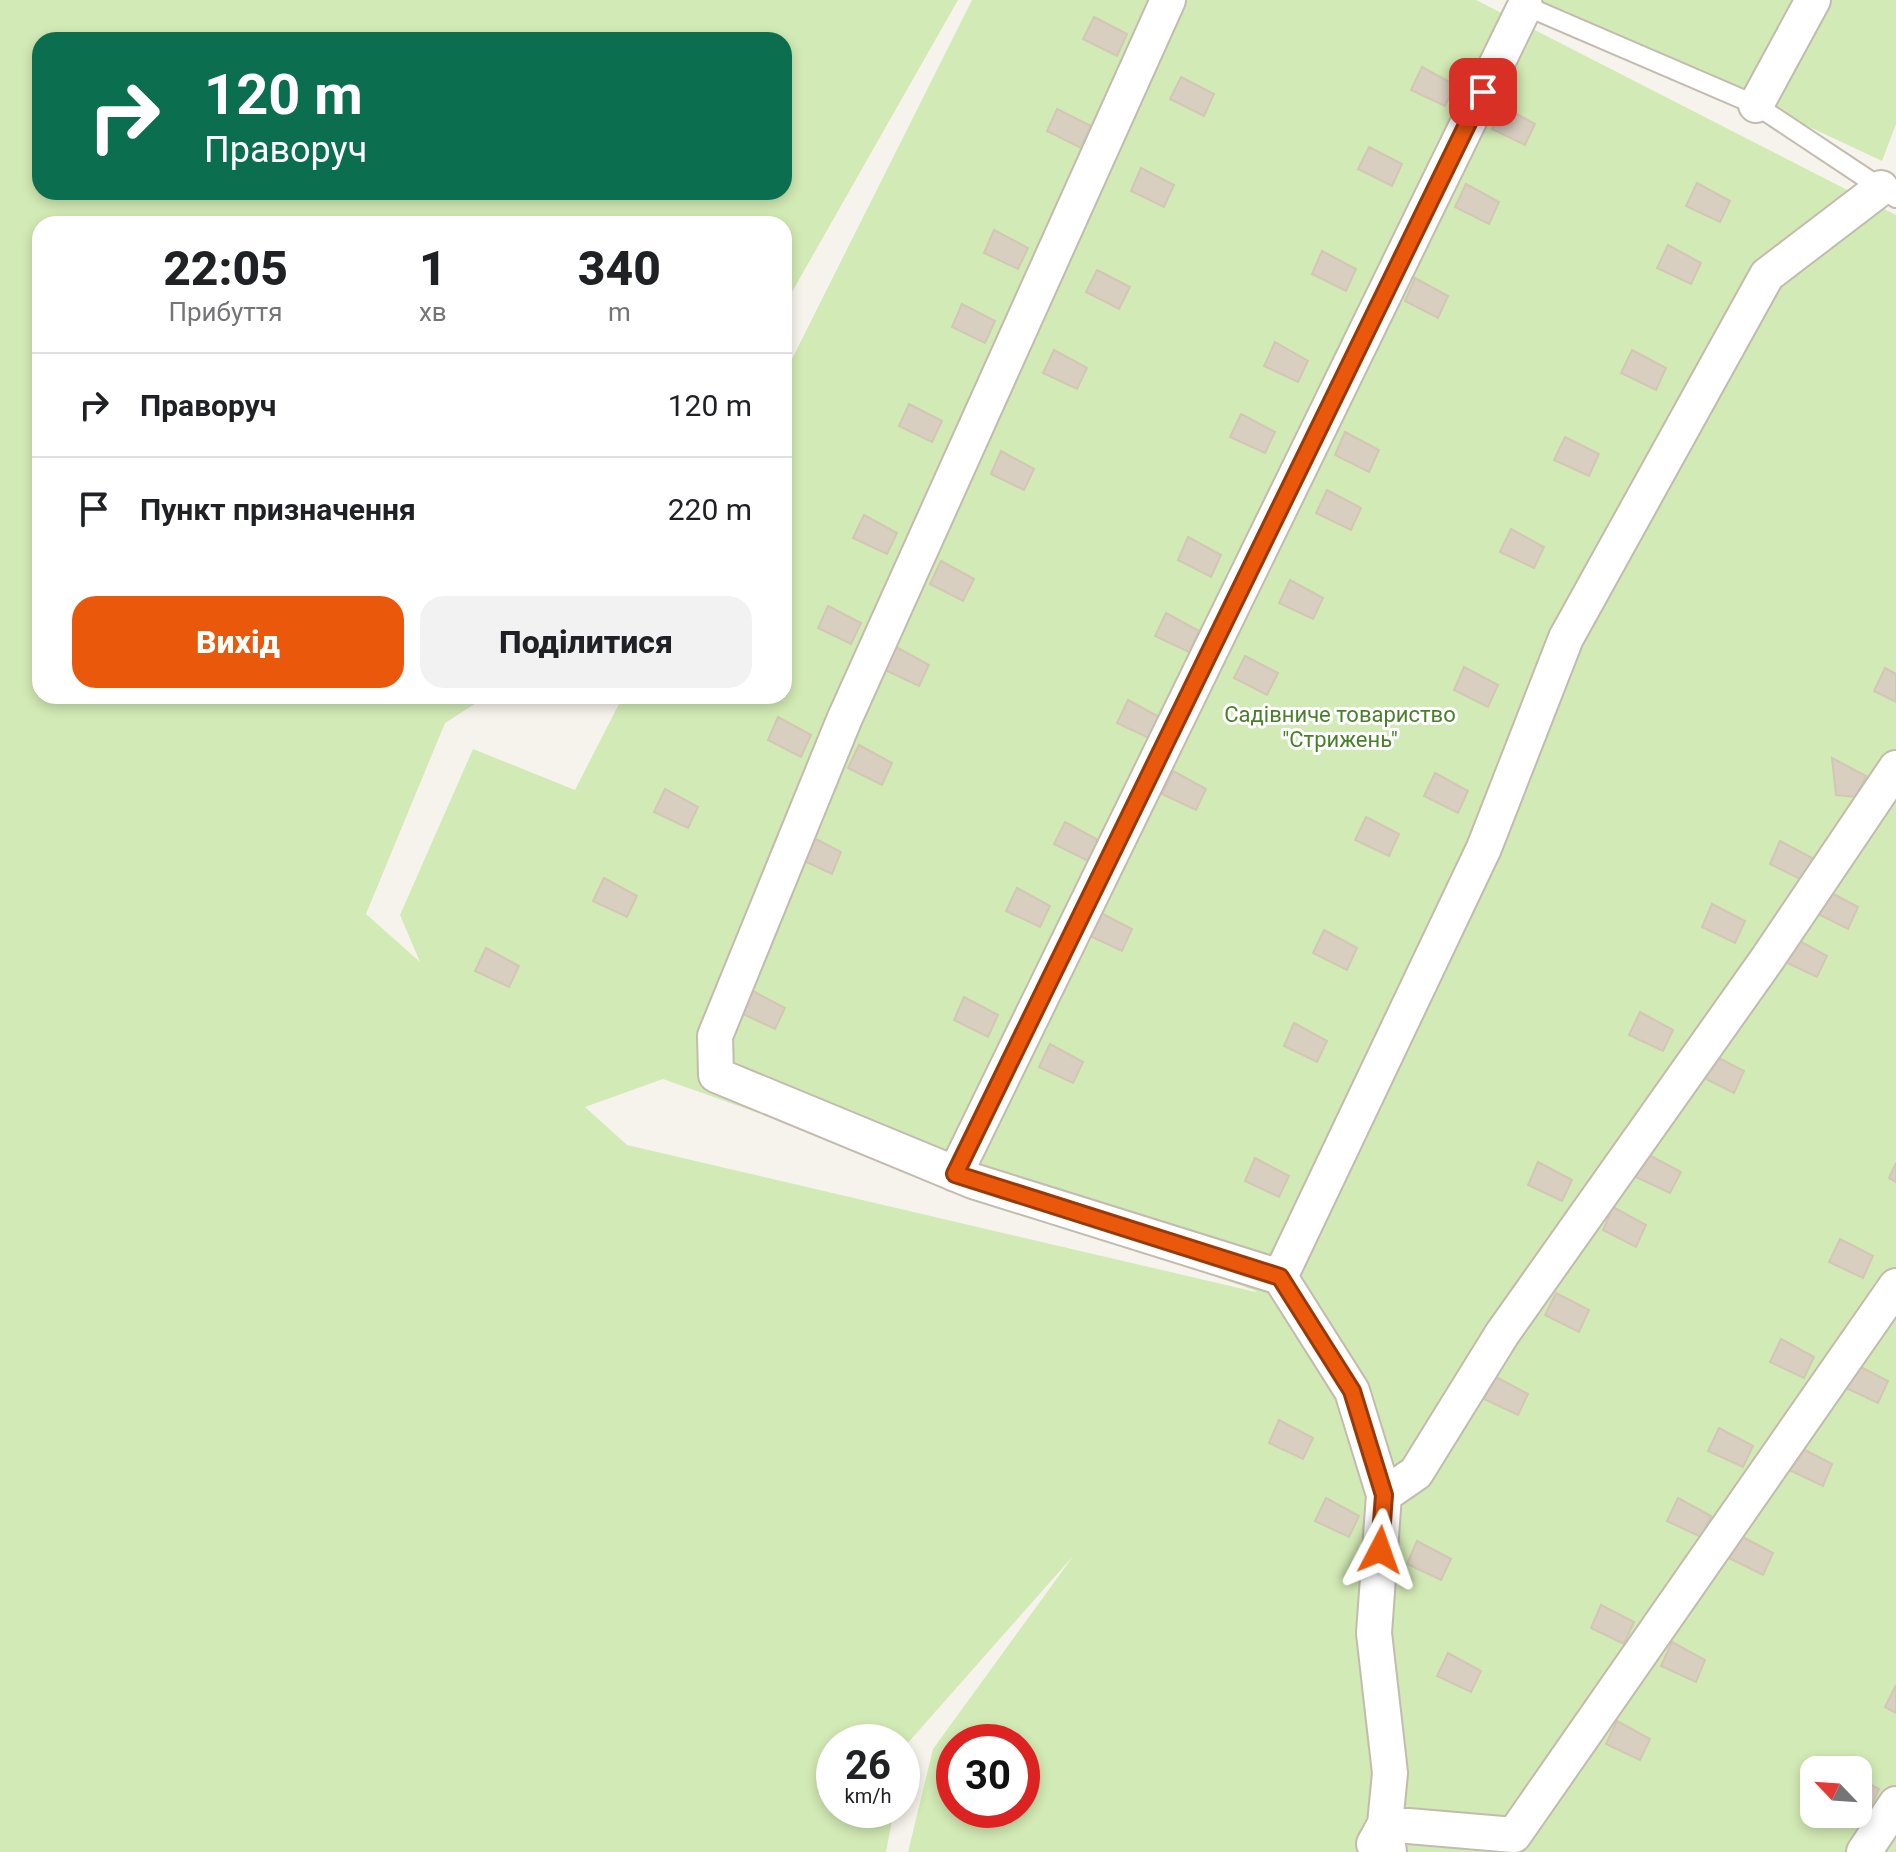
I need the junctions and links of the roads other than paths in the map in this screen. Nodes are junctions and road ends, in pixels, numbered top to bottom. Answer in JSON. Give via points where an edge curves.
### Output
{"nodes":[{"id":1,"x":1168,"y":0,"type":"edge"},
{"id":2,"x":1813,"y":0,"type":"edge"},
{"id":3,"x":1519,"y":3,"type":"edge"},
{"id":4,"x":1756,"y":105,"type":"junction"},
{"id":5,"x":1889,"y":193,"type":"edge"},
{"id":6,"x":1896,"y":768,"type":"edge"},
{"id":7,"x":955,"y":1174,"type":"junction"},
{"id":8,"x":1280,"y":1277,"type":"junction"},
{"id":9,"x":1896,"y":1286,"type":"edge"},
{"id":10,"x":1384,"y":1495,"type":"junction"},
{"id":11,"x":1896,"y":1804,"type":"edge"},
{"id":12,"x":1381,"y":1843,"type":"edge"},
{"id":13,"x":1864,"y":1852,"type":"edge"}],
"edges":[{"from":1,"to":7,"type":"street","via":[[844,720],[715,1036],[716,1075]]},
{"from":2,"to":4,"type":"street"},
{"from":3,"to":4,"type":"lane"},
{"from":3,"to":7,"type":"street"},
{"from":4,"to":5,"type":"lane"},
{"from":5,"to":8,"type":"street","via":[[1767,275],[1566,638],[1484,848]]},
{"from":6,"to":10,"type":"street","via":[[1502,1334],[1416,1473]]},
{"from":7,"to":8,"type":"street"},
{"from":8,"to":10,"type":"street","via":[[1352,1391]]},
{"from":9,"to":12,"type":"street","via":[[1514,1835]]},
{"from":10,"to":12,"type":"street","via":[[1374,1633],[1390,1773]]},
{"from":11,"to":13,"type":"street"}]}
